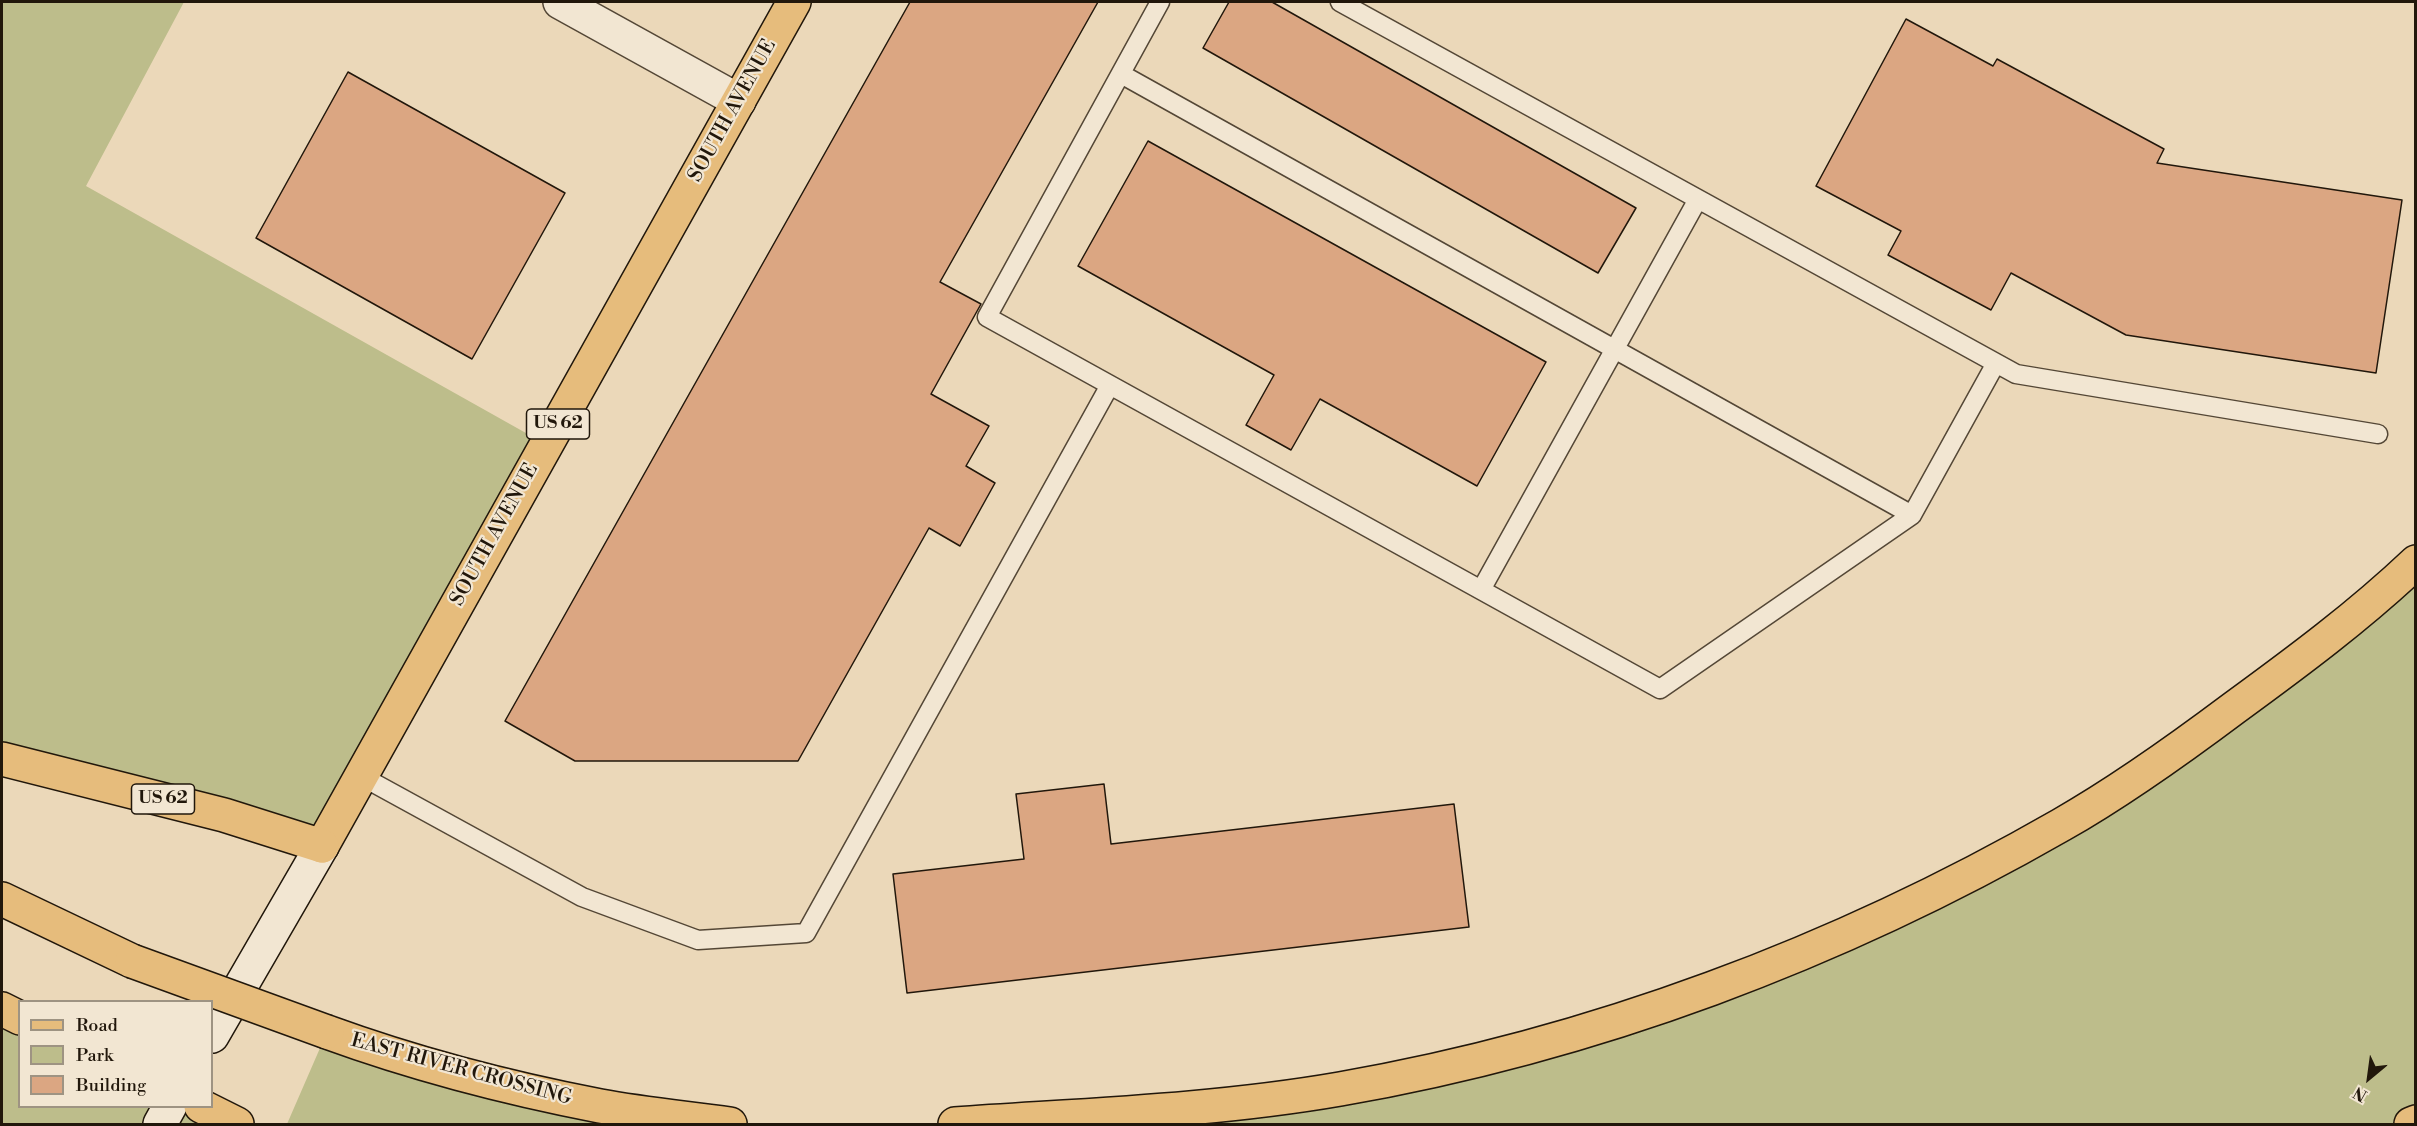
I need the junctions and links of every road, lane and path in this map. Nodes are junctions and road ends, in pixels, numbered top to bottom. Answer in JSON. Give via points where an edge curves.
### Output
{"nodes":[{"id":1,"x":560,"y":2,"type":"edge"},
{"id":2,"x":794,"y":2,"type":"edge"},
{"id":3,"x":1160,"y":2,"type":"edge"},
{"id":4,"x":1340,"y":2,"type":"edge"},
{"id":5,"x":1120,"y":74,"type":"junction"},
{"id":6,"x":739,"y":101,"type":"junction"},
{"id":7,"x":1698,"y":199,"type":"junction"},
{"id":8,"x":1614,"y":350,"type":"junction"},
{"id":9,"x":1996,"y":363,"type":"junction"},
{"id":10,"x":1110,"y":385,"type":"junction"},
{"id":11,"x":2378,"y":434,"type":"dead end"},
{"id":12,"x":1912,"y":515,"type":"junction"},
{"id":13,"x":2415,"y":562,"type":"edge"},
{"id":14,"x":1481,"y":590,"type":"junction"},
{"id":15,"x":2,"y":759,"type":"edge"},
{"id":16,"x":361,"y":776,"type":"junction"},
{"id":17,"x":322,"y":846,"type":"junction"},
{"id":18,"x":2,"y":899,"type":"edge"},
{"id":19,"x":2,"y":1009,"type":"edge"},
{"id":20,"x":18,"y":1017,"type":"edge"},
{"id":21,"x":213,"y":1034,"type":"edge"},
{"id":22,"x":169,"y":1108,"type":"edge"},
{"id":23,"x":203,"y":1108,"type":"edge"},
{"id":24,"x":2415,"y":1122,"type":"edge"},
{"id":25,"x":160,"y":1125,"type":"edge"},
{"id":26,"x":237,"y":1125,"type":"edge"},
{"id":27,"x":730,"y":1125,"type":"edge"},
{"id":28,"x":955,"y":1125,"type":"edge"},
{"id":29,"x":2411,"y":1125,"type":"edge"}],
"edges":[{"from":1,"to":6,"type":"main road"},
{"from":2,"to":6,"type":"main road","name":"SOUTH AVENUE","number":"US 62"},
{"from":3,"to":5,"type":"lane"},
{"from":4,"to":7,"type":"lane"},
{"from":5,"to":8,"type":"lane"},
{"from":5,"to":10,"type":"lane","via":[[987,317]]},
{"from":6,"to":16,"type":"main road","name":"SOUTH AVENUE","number":"US 62"},
{"from":7,"to":8,"type":"lane"},
{"from":7,"to":9,"type":"lane"},
{"from":8,"to":12,"type":"lane"},
{"from":8,"to":14,"type":"lane"},
{"from":9,"to":11,"type":"lane","via":[[2016,374]]},
{"from":9,"to":12,"type":"lane"},
{"from":10,"to":14,"type":"lane"},
{"from":10,"to":16,"type":"lane","via":[[806,933],[698,940],[582,897]]},
{"from":12,"to":14,"type":"lane","via":[[1660,689]]},
{"from":13,"to":28,"type":"main road","via":[[2304,658],[2159,764],[2063,824],[1938,893],[1804,953],[1636,1016],[1483,1060],[1395,1078],[1247,1103]]},
{"from":15,"to":17,"type":"main road","number":"US 62","via":[[224,815]]},
{"from":16,"to":17,"type":"main road","name":"SOUTH AVENUE","number":"US 62"},
{"from":17,"to":21,"type":"main road","name":"SOUTH AVENUE"},
{"from":18,"to":27,"type":"main road","name":"EAST RIVER CROSSING","bridge":true,"via":[[132,961],[380,1052],[601,1106]]},
{"from":19,"to":20,"type":"main road"},
{"from":22,"to":25,"type":"main road"},
{"from":23,"to":26,"type":"main road"},
{"from":24,"to":29,"type":"main road"}]}
